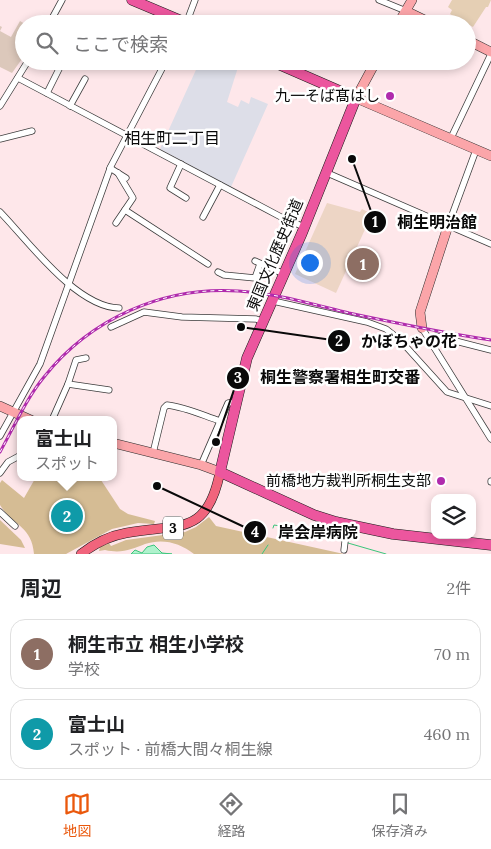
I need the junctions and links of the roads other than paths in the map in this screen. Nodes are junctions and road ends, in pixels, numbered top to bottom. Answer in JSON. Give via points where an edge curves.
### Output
{"nodes":[{"id":1,"x":62,"y":0,"type":"edge"},
{"id":2,"x":132,"y":0,"type":"edge"},
{"id":3,"x":195,"y":0,"type":"edge"},
{"id":4,"x":379,"y":0,"type":"edge"},
{"id":5,"x":412,"y":0,"type":"edge"},
{"id":6,"x":406,"y":11,"type":"junction"},
{"id":7,"x":54,"y":15,"type":"edge"},
{"id":8,"x":168,"y":15,"type":"edge"},
{"id":9,"x":190,"y":15,"type":"edge"},
{"id":10,"x":404,"y":15,"type":"edge"},
{"id":11,"x":414,"y":15,"type":"edge"},
{"id":12,"x":476,"y":45,"type":"edge"},
{"id":13,"x":491,"y":53,"type":"edge"},
{"id":14,"x":23,"y":70,"type":"edge"},
{"id":15,"x":58,"y":70,"type":"edge"},
{"id":16,"x":161,"y":70,"type":"edge"},
{"id":17,"x":292,"y":70,"type":"edge"},
{"id":18,"x":371,"y":70,"type":"edge"},
{"id":19,"x":18,"y":78,"type":"junction"},
{"id":20,"x":85,"y":79,"type":"dead end"},
{"id":21,"x":47,"y":93,"type":"junction"},
{"id":22,"x":356,"y":98,"type":"junction"},
{"id":23,"x":0,"y":106,"type":"edge"},
{"id":24,"x":70,"y":106,"type":"junction"},
{"id":25,"x":32,"y":131,"type":"dead end"},
{"id":26,"x":127,"y":136,"type":"junction"},
{"id":27,"x":451,"y":138,"type":"junction"},
{"id":28,"x":0,"y":139,"type":"edge"},
{"id":29,"x":476,"y":150,"type":"junction"},
{"id":30,"x":491,"y":156,"type":"edge"},
{"id":31,"x":181,"y":164,"type":"junction"},
{"id":32,"x":110,"y":168,"type":"junction"},
{"id":33,"x":325,"y":172,"type":"junction"},
{"id":34,"x":118,"y":173,"type":"junction"},
{"id":35,"x":126,"y":178,"type":"dead end"},
{"id":36,"x":220,"y":185,"type":"junction"},
{"id":37,"x":186,"y":198,"type":"dead end"},
{"id":38,"x":125,"y":210,"type":"junction"},
{"id":39,"x":0,"y":212,"type":"edge"},
{"id":40,"x":204,"y":217,"type":"dead end"},
{"id":41,"x":116,"y":223,"type":"dead end"},
{"id":42,"x":448,"y":226,"type":"junction"},
{"id":43,"x":304,"y":227,"type":"junction"},
{"id":44,"x":491,"y":244,"type":"edge"},
{"id":45,"x":208,"y":264,"type":"dead end"},
{"id":46,"x":218,"y":272,"type":"dead end"},
{"id":47,"x":284,"y":274,"type":"junction"},
{"id":48,"x":69,"y":284,"type":"junction"},
{"id":49,"x":273,"y":301,"type":"junction"},
{"id":50,"x":119,"y":308,"type":"dead end"},
{"id":51,"x":264,"y":322,"type":"junction"},
{"id":52,"x":111,"y":327,"type":"dead end"},
{"id":53,"x":422,"y":328,"type":"joint"},
{"id":54,"x":429,"y":339,"type":"junction"},
{"id":55,"x":491,"y":350,"type":"edge"},
{"id":56,"x":86,"y":358,"type":"dead end"},
{"id":57,"x":68,"y":384,"type":"junction"},
{"id":58,"x":109,"y":390,"type":"dead end"},
{"id":59,"x":467,"y":400,"type":"junction"},
{"id":60,"x":236,"y":402,"type":"junction"},
{"id":61,"x":0,"y":406,"type":"edge"},
{"id":62,"x":491,"y":406,"type":"edge"},
{"id":63,"x":14,"y":412,"type":"junction"},
{"id":64,"x":22,"y":416,"type":"edge"},
{"id":65,"x":54,"y":416,"type":"edge"},
{"id":66,"x":220,"y":421,"type":"junction"},
{"id":67,"x":0,"y":436,"type":"edge"},
{"id":68,"x":491,"y":439,"type":"edge"},
{"id":69,"x":117,"y":444,"type":"edge"},
{"id":70,"x":153,"y":453,"type":"junction"},
{"id":71,"x":17,"y":457,"type":"edge"},
{"id":72,"x":201,"y":465,"type":"junction"},
{"id":73,"x":220,"y":472,"type":"junction"},
{"id":74,"x":0,"y":473,"type":"edge"},
{"id":75,"x":0,"y":512,"type":"edge"},
{"id":76,"x":348,"y":525,"type":"junction"},
{"id":77,"x":15,"y":526,"type":"dead end"},
{"id":78,"x":491,"y":545,"type":"edge"},
{"id":79,"x":344,"y":550,"type":"dead end"},
{"id":80,"x":81,"y":554,"type":"edge"}],
"edges":[{"from":1,"to":7,"type":"street"},
{"from":2,"to":8,"type":"highway"},
{"from":3,"to":9,"type":"street"},
{"from":4,"to":6,"type":"street"},
{"from":5,"to":6,"type":"street"},
{"from":6,"to":10,"type":"street"},
{"from":6,"to":11,"type":"street"},
{"from":12,"to":13,"type":"street"},
{"from":13,"to":27,"type":"street"},
{"from":14,"to":19,"type":"street"},
{"from":15,"to":21,"type":"street"},
{"from":16,"to":26,"type":"street"},
{"from":17,"to":22,"type":"highway"},
{"from":18,"to":22,"type":"street"},
{"from":19,"to":21,"type":"street"},
{"from":19,"to":23,"type":"street"},
{"from":20,"to":24,"type":"street"},
{"from":21,"to":24,"type":"street"},
{"from":22,"to":27,"type":"street"},
{"from":22,"to":33,"type":"highway","name":"東国文化歴史街道"},
{"from":24,"to":26,"type":"street"},
{"from":25,"to":28,"type":"street"},
{"from":26,"to":31,"type":"street"},
{"from":26,"to":32,"type":"street"},
{"from":27,"to":29,"type":"street"},
{"from":29,"to":30,"type":"street"},
{"from":29,"to":42,"type":"street"},
{"from":31,"to":36,"type":"street"},
{"from":31,"to":37,"type":"street","via":[[170,188]]},
{"from":32,"to":34,"type":"street"},
{"from":32,"to":48,"type":"street"},
{"from":33,"to":42,"type":"street"},
{"from":33,"to":43,"type":"highway","name":"東国文化歴史街道"},
{"from":34,"to":35,"type":"street"},
{"from":34,"to":38,"type":"street","via":[[133,198]]},
{"from":36,"to":40,"type":"street"},
{"from":36,"to":43,"type":"street"},
{"from":38,"to":41,"type":"street"},
{"from":38,"to":45,"type":"street"},
{"from":39,"to":48,"type":"street"},
{"from":42,"to":44,"type":"street"},
{"from":42,"to":53,"type":"street","via":[[420,312]]},
{"from":43,"to":47,"type":"highway","name":"東国文化歴史街道"},
{"from":46,"to":47,"type":"street","via":[[255,278],[258,263]]},
{"from":47,"to":49,"type":"highway","name":"東国文化歴史街道"},
{"from":48,"to":50,"type":"street","via":[[92,301]]},
{"from":48,"to":63,"type":"street","via":[[40,364]]},
{"from":49,"to":51,"type":"highway","name":"東国文化歴史街道"},
{"from":49,"to":59,"type":"street","via":[[376,325],[393,334],[442,388]]},
{"from":51,"to":52,"type":"street","via":[[144,312]]},
{"from":51,"to":60,"type":"highway","name":"東国文化歴史街道","via":[[243,369]]},
{"from":53,"to":54,"type":"street"},
{"from":54,"to":55,"type":"street","via":[[436,336]]},
{"from":54,"to":59,"type":"street"},
{"from":56,"to":57,"type":"street","via":[[76,360]]},
{"from":57,"to":58,"type":"street"},
{"from":57,"to":65,"type":"street"},
{"from":59,"to":62,"type":"street"},
{"from":59,"to":68,"type":"street"},
{"from":60,"to":66,"type":"street","via":[[228,403]]},
{"from":60,"to":73,"type":"highway","name":"東国文化歴史街道"},
{"from":61,"to":63,"type":"street"},
{"from":63,"to":64,"type":"street"},
{"from":63,"to":67,"type":"street"},
{"from":66,"to":70,"type":"street","via":[[167,405]]},
{"from":66,"to":72,"type":"street"},
{"from":69,"to":70,"type":"street"},
{"from":70,"to":72,"type":"street"},
{"from":71,"to":74,"type":"street","via":[[8,462]]},
{"from":72,"to":73,"type":"street"},
{"from":73,"to":76,"type":"highway","via":[[314,515]]},
{"from":73,"to":80,"type":"main road","number":"3","via":[[210,505],[193,522],[175,528],[120,534],[96,543]]},
{"from":75,"to":77,"type":"street"},
{"from":76,"to":78,"type":"highway","via":[[393,534]]},
{"from":76,"to":79,"type":"street"}]}
